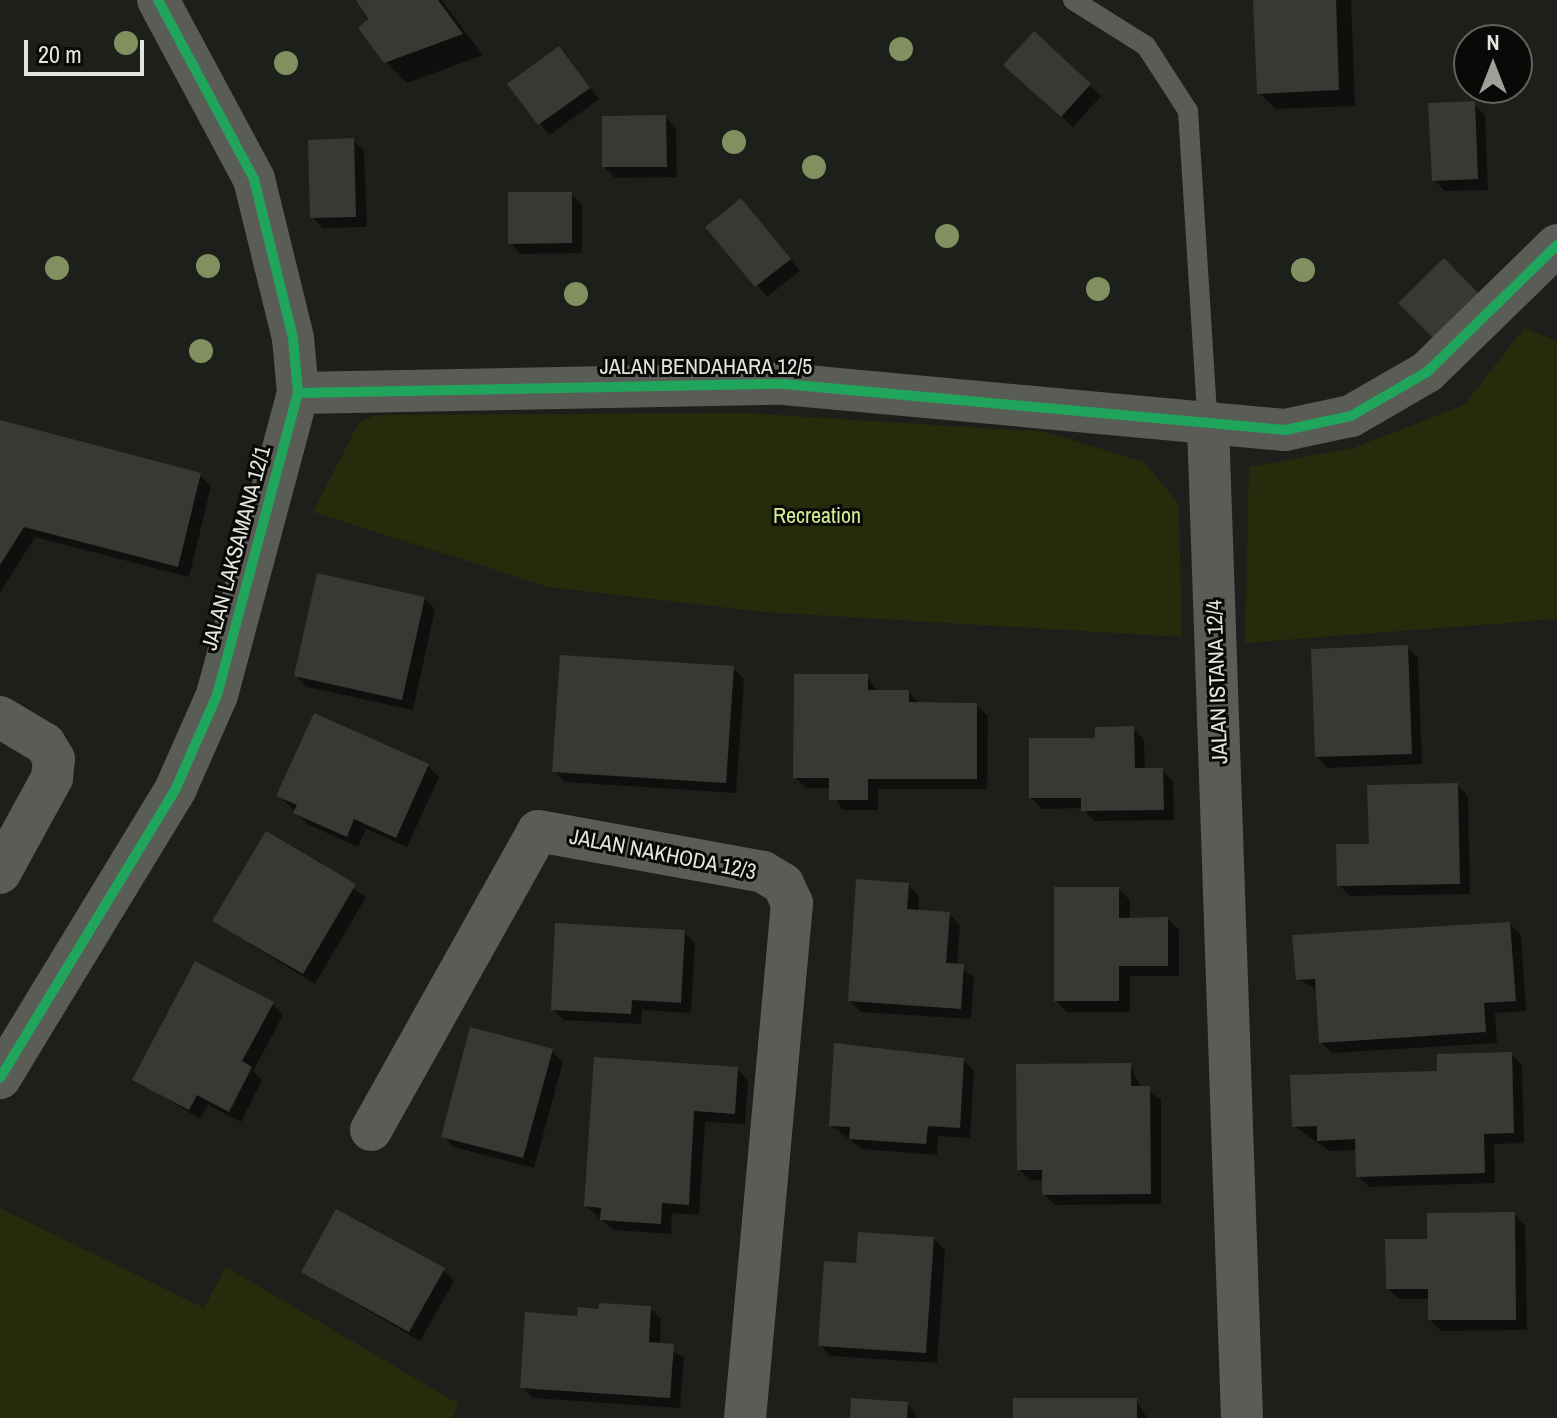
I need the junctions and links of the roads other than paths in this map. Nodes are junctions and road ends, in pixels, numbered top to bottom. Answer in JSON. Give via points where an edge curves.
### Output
{"nodes":[{"id":1,"x":158,"y":0,"type":"edge"},
{"id":2,"x":1073,"y":0,"type":"edge"},
{"id":3,"x":1557,"y":245,"type":"edge"},
{"id":4,"x":298,"y":393,"type":"junction"},
{"id":5,"x":1208,"y":425,"type":"junction"},
{"id":6,"x":0,"y":717,"type":"edge"},
{"id":7,"x":0,"y":873,"type":"edge"},
{"id":8,"x":0,"y":1078,"type":"edge"},
{"id":9,"x":371,"y":1130,"type":"dead end"},
{"id":10,"x":745,"y":1418,"type":"edge"},
{"id":11,"x":1242,"y":1418,"type":"edge"}],
"edges":[{"from":1,"to":4,"type":"street","name":"JALAN LAKSAMANA 12/1","via":[[254,179],[293,338]]},
{"from":2,"to":5,"type":"lane","name":"JALAN ISTANA 12/4","via":[[1146,46],[1188,111]]},
{"from":3,"to":5,"type":"street","name":"JALAN BENDAHARA 12/5","via":[[1427,372],[1351,416],[1285,430]]},
{"from":4,"to":5,"type":"street","name":"JALAN BENDAHARA 12/5","via":[[784,384]]},
{"from":4,"to":8,"type":"street","name":"JALAN LAKSAMANA 12/1","via":[[211,708],[176,788]]},
{"from":5,"to":11,"type":"street","name":"JALAN ISTANA 12/4"},
{"from":6,"to":7,"type":"street","via":[[45,744],[54,759],[52,778]]},
{"from":9,"to":10,"type":"street","name":"JALAN NAKHODA 12/3","via":[[538,831],[763,872],[783,884],[792,903]]}]}
